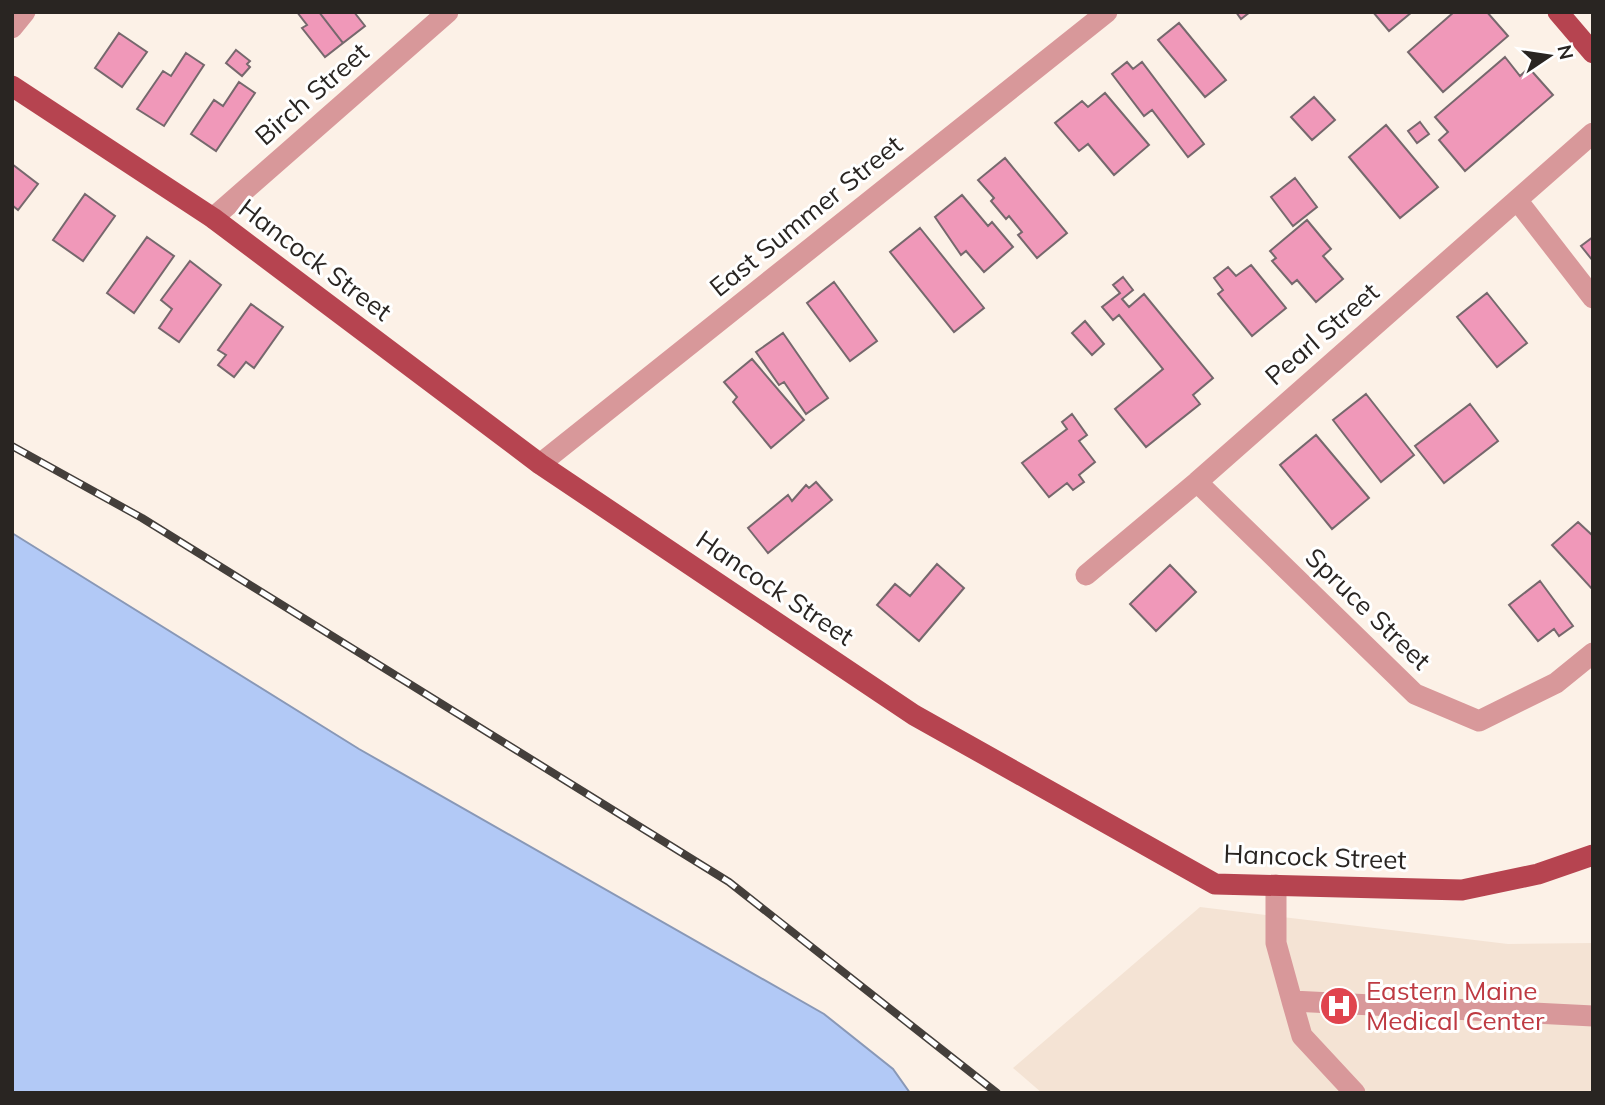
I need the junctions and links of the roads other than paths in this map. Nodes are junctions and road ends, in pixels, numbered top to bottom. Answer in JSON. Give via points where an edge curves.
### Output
{"nodes":[{"id":1,"x":24,"y":12,"type":"edge"},
{"id":2,"x":448,"y":12,"type":"edge"},
{"id":3,"x":1108,"y":12,"type":"edge"},
{"id":4,"x":1558,"y":12,"type":"edge"},
{"id":5,"x":12,"y":28,"type":"edge"},
{"id":6,"x":1593,"y":53,"type":"edge"},
{"id":7,"x":12,"y":86,"type":"edge"},
{"id":8,"x":1593,"y":133,"type":"edge"},
{"id":9,"x":1517,"y":200,"type":"junction"},
{"id":10,"x":213,"y":218,"type":"junction"},
{"id":11,"x":1593,"y":298,"type":"edge"},
{"id":12,"x":540,"y":464,"type":"junction"},
{"id":13,"x":1197,"y":482,"type":"junction"},
{"id":14,"x":1086,"y":575,"type":"dead end"},
{"id":15,"x":1593,"y":653,"type":"edge"},
{"id":16,"x":1593,"y":855,"type":"edge"},
{"id":17,"x":1276,"y":885,"type":"junction"},
{"id":18,"x":1292,"y":1001,"type":"junction"},
{"id":19,"x":1593,"y":1016,"type":"edge"},
{"id":20,"x":1355,"y":1093,"type":"edge"}],
"edges":[{"from":1,"to":5,"type":"street"},
{"from":2,"to":10,"type":"street","name":"Birch Street"},
{"from":3,"to":12,"type":"street","name":"East Summer Street"},
{"from":4,"to":6,"type":"main road"},
{"from":7,"to":10,"type":"main road","name":"Hancock Street"},
{"from":8,"to":9,"type":"street","name":"Pearl Street"},
{"from":9,"to":11,"type":"street"},
{"from":9,"to":13,"type":"street","name":"Pearl Street"},
{"from":10,"to":12,"type":"main road","name":"Hancock Street"},
{"from":12,"to":17,"type":"main road","name":"Hancock Street","via":[[914,715],[1215,884]]},
{"from":13,"to":14,"type":"street","name":"Pearl Street"},
{"from":13,"to":15,"type":"street","name":"Spruce Street","via":[[1415,694],[1479,721],[1556,683]]},
{"from":16,"to":17,"type":"main road","name":"Hancock Street","via":[[1538,874],[1462,890]]},
{"from":17,"to":18,"type":"street","via":[[1276,943]]},
{"from":18,"to":19,"type":"street"},
{"from":18,"to":20,"type":"street","via":[[1303,1036]]}]}
